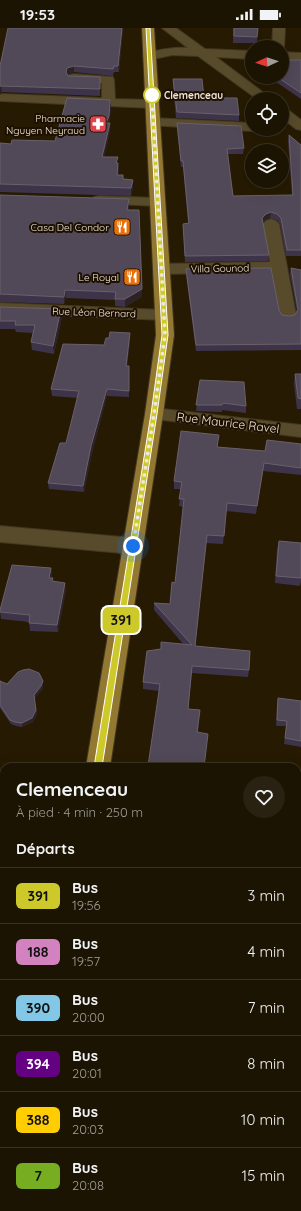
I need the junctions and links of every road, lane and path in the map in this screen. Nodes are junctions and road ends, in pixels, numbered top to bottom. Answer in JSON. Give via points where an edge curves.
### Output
{"nodes":[{"id":1,"x":148,"y":28,"type":"edge"},
{"id":2,"x":168,"y":28,"type":"edge"},
{"id":3,"x":279,"y":28,"type":"edge"},
{"id":4,"x":278,"y":40,"type":"edge"},
{"id":5,"x":201,"y":53,"type":"junction"},
{"id":6,"x":245,"y":55,"type":"edge"},
{"id":7,"x":149,"y":56,"type":"junction"},
{"id":8,"x":289,"y":56,"type":"edge"},
{"id":9,"x":301,"y":57,"type":"edge"},
{"id":10,"x":74,"y":78,"type":"edge"},
{"id":11,"x":255,"y":92,"type":"edge"},
{"id":12,"x":2,"y":98,"type":"dead end"},
{"id":13,"x":109,"y":103,"type":"junction"},
{"id":14,"x":152,"y":104,"type":"junction"},
{"id":15,"x":289,"y":117,"type":"edge"},
{"id":16,"x":153,"y":122,"type":"junction"},
{"id":17,"x":301,"y":126,"type":"edge"},
{"id":18,"x":245,"y":127,"type":"edge"},
{"id":19,"x":289,"y":127,"type":"edge"},
{"id":20,"x":87,"y":200,"type":"edge"},
{"id":21,"x":158,"y":202,"type":"junction"},
{"id":22,"x":271,"y":224,"type":"dead end"},
{"id":23,"x":279,"y":267,"type":"junction"},
{"id":24,"x":161,"y":269,"type":"junction"},
{"id":25,"x":0,"y":308,"type":"edge"},
{"id":26,"x":164,"y":315,"type":"junction"},
{"id":27,"x":288,"y":315,"type":"edge"},
{"id":28,"x":154,"y":414,"type":"junction"},
{"id":29,"x":301,"y":431,"type":"edge"},
{"id":30,"x":0,"y":534,"type":"edge"},
{"id":31,"x":133,"y":546,"type":"junction"},
{"id":32,"x":99,"y":763,"type":"edge"}],
"edges":[{"from":1,"to":7,"type":"main road"},
{"from":2,"to":5,"type":"street"},
{"from":3,"to":4,"type":"street"},
{"from":5,"to":6,"type":"street"},
{"from":5,"to":7,"type":"street","via":[[172,52]]},
{"from":5,"to":11,"type":"street"},
{"from":7,"to":14,"type":"main road"},
{"from":8,"to":9,"type":"street"},
{"from":10,"to":13,"type":"street","via":[[108,80]]},
{"from":12,"to":13,"type":"street"},
{"from":13,"to":14,"type":"street"},
{"from":14,"to":16,"type":"main road"},
{"from":15,"to":17,"type":"street"},
{"from":16,"to":18,"type":"street"},
{"from":16,"to":21,"type":"main road"},
{"from":17,"to":19,"type":"street"},
{"from":20,"to":21,"type":"street"},
{"from":21,"to":24,"type":"main road"},
{"from":22,"to":23,"type":"street"},
{"from":23,"to":24,"type":"street","name":"Villa Gounod"},
{"from":23,"to":27,"type":"street"},
{"from":24,"to":26,"type":"main road"},
{"from":25,"to":26,"type":"street","name":"Rue Léon Bernard"},
{"from":26,"to":28,"type":"main road","via":[[165,335]]},
{"from":28,"to":29,"type":"street","name":"Rue Maurice Ravel"},
{"from":28,"to":31,"type":"main road"},
{"from":30,"to":31,"type":"street"},
{"from":31,"to":32,"type":"main road"}]}
